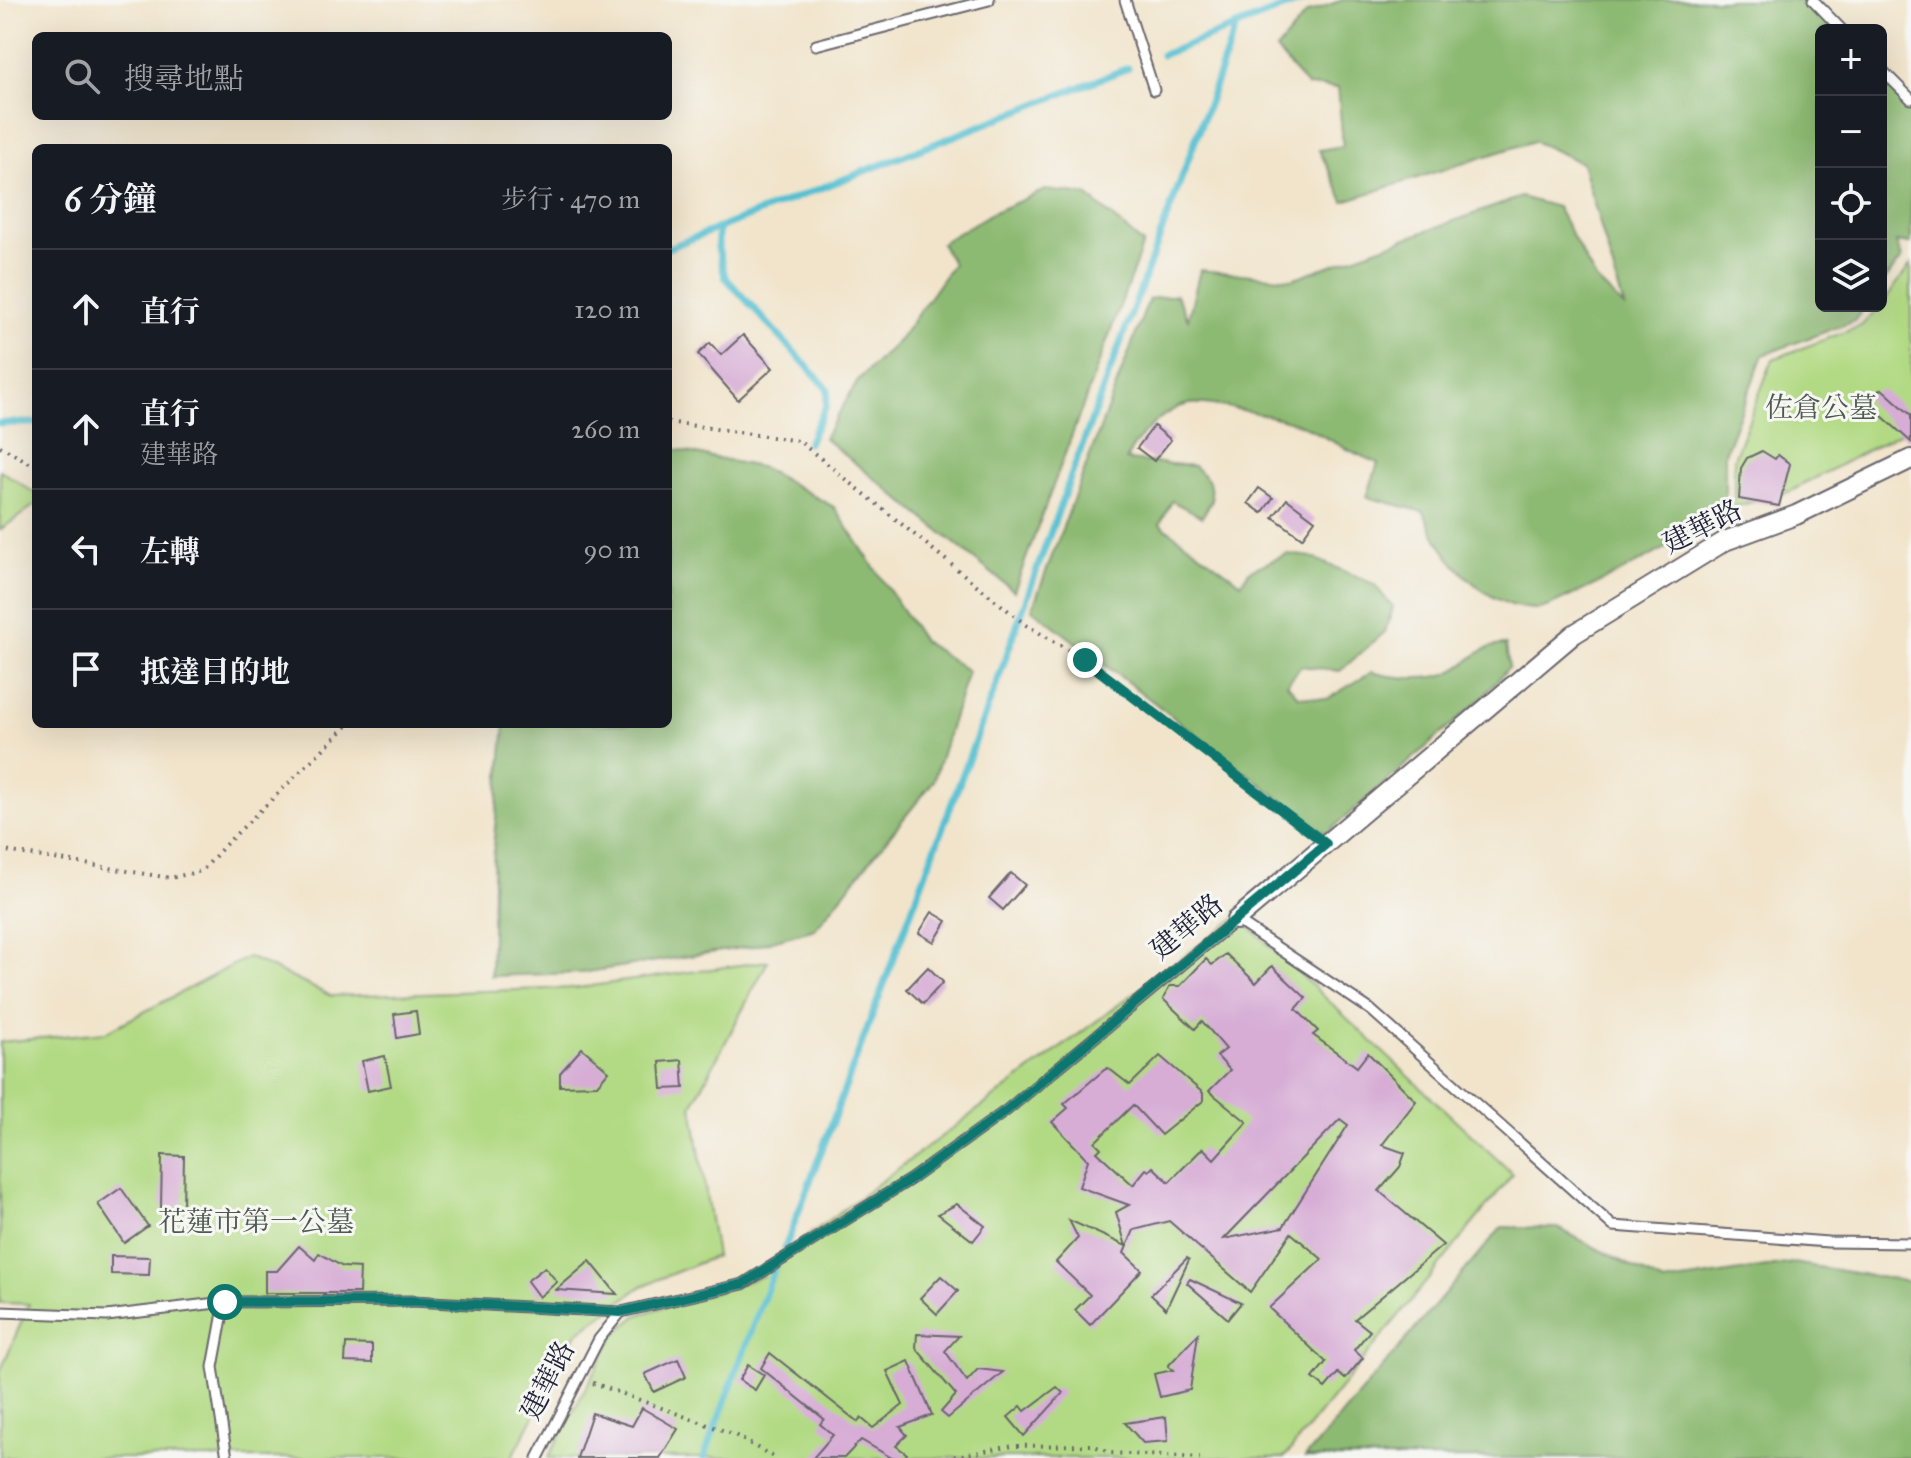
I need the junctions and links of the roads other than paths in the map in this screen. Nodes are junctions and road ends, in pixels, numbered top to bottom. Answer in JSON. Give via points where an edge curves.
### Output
{"nodes":[{"id":1,"x":989,"y":0,"type":"edge"},
{"id":2,"x":1125,"y":0,"type":"edge"},
{"id":3,"x":1813,"y":0,"type":"edge"},
{"id":4,"x":1836,"y":24,"type":"edge"},
{"id":5,"x":816,"y":45,"type":"dead end"},
{"id":6,"x":1887,"y":75,"type":"edge"},
{"id":7,"x":1154,"y":90,"type":"dead end"},
{"id":8,"x":1911,"y":99,"type":"edge"},
{"id":9,"x":1911,"y":459,"type":"edge"},
{"id":10,"x":1236,"y":920,"type":"junction"},
{"id":11,"x":1911,"y":1243,"type":"edge"},
{"id":12,"x":225,"y":1302,"type":"junction"},
{"id":13,"x":0,"y":1312,"type":"edge"},
{"id":14,"x":621,"y":1312,"type":"junction"},
{"id":15,"x":227,"y":1458,"type":"edge"},
{"id":16,"x":538,"y":1458,"type":"edge"}],
"edges":[{"from":1,"to":5,"type":"lane"},
{"from":2,"to":7,"type":"lane"},
{"from":3,"to":4,"type":"lane"},
{"from":6,"to":8,"type":"lane"},
{"from":9,"to":10,"type":"street","name":"建華路","via":[[1796,515],[1725,541],[1608,610]]},
{"from":10,"to":11,"type":"lane","via":[[1371,1010],[1613,1226]]},
{"from":10,"to":14,"type":"lane","name":"建華路","via":[[1007,1110],[911,1179],[743,1284]]},
{"from":12,"to":13,"type":"lane","via":[[107,1316]]},
{"from":12,"to":14,"type":"lane","via":[[412,1301]]},
{"from":12,"to":15,"type":"lane","via":[[213,1367]]},
{"from":14,"to":16,"type":"lane","name":"建華路","via":[[599,1339]]}]}
